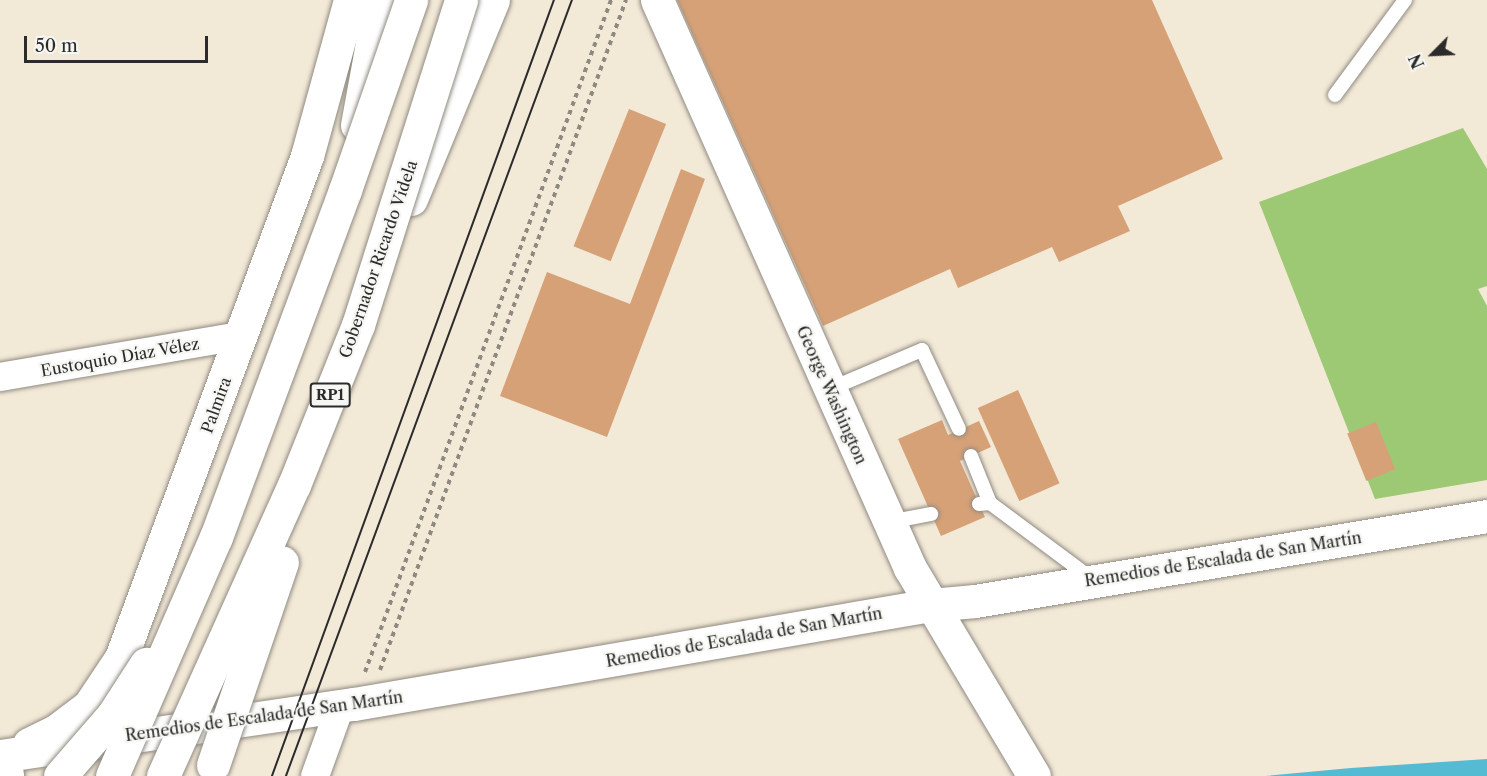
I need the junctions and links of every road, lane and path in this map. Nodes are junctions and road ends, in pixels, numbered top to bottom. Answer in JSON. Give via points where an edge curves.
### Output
{"nodes":[{"id":1,"x":350,"y":0,"type":"edge"},
{"id":2,"x":380,"y":0,"type":"edge"},
{"id":3,"x":411,"y":0,"type":"edge"},
{"id":4,"x":461,"y":0,"type":"edge"},
{"id":5,"x":493,"y":0,"type":"edge"},
{"id":6,"x":611,"y":0,"type":"edge"},
{"id":7,"x":626,"y":0,"type":"edge"},
{"id":8,"x":657,"y":0,"type":"edge"},
{"id":9,"x":1405,"y":0,"type":"edge"},
{"id":10,"x":1335,"y":95,"type":"dead end"},
{"id":11,"x":345,"y":190,"type":"junction"},
{"id":12,"x":358,"y":325,"type":"junction"},
{"id":13,"x":241,"y":336,"type":"junction"},
{"id":14,"x":0,"y":377,"type":"edge"},
{"id":15,"x":829,"y":389,"type":"junction"},
{"id":16,"x":959,"y":429,"type":"dead end"},
{"id":17,"x":971,"y":456,"type":"dead end"},
{"id":18,"x":931,"y":514,"type":"dead end"},
{"id":19,"x":1487,"y":516,"type":"edge"},
{"id":20,"x":888,"y":523,"type":"junction"},
{"id":21,"x":216,"y":537,"type":"junction"},
{"id":22,"x":1094,"y":580,"type":"junction"},
{"id":23,"x":931,"y":605,"type":"junction"},
{"id":24,"x":354,"y":704,"type":"junction"},
{"id":25,"x":168,"y":731,"type":"junction"},
{"id":26,"x":3,"y":757,"type":"edge"},
{"id":27,"x":213,"y":765,"type":"dead end"},
{"id":28,"x":60,"y":776,"type":"edge"},
{"id":29,"x":112,"y":776,"type":"edge"},
{"id":30,"x":164,"y":776,"type":"edge"},
{"id":31,"x":179,"y":776,"type":"edge"},
{"id":32,"x":315,"y":776,"type":"edge"},
{"id":33,"x":1034,"y":776,"type":"edge"}],
"edges":[{"from":1,"to":13,"type":"main road","name":"Palmira","via":[[307,156]]},
{"from":2,"to":11,"type":"main road","bridge":true},
{"from":3,"to":11,"type":"main road","bridge":true},
{"from":4,"to":12,"type":"main road","name":"Gobernador Ricardo Videla","number":"RP1","bridge":true},
{"from":5,"to":12,"type":"main road","bridge":true},
{"from":6,"to":24,"type":"path"},
{"from":7,"to":24,"type":"path"},
{"from":8,"to":15,"type":"main road","name":"George Washington"},
{"from":9,"to":10,"type":"lane"},
{"from":11,"to":21,"type":"main road","bridge":true},
{"from":12,"to":27,"type":"main road","bridge":true},
{"from":12,"to":30,"type":"main road","name":"Gobernador Ricardo Videla","number":"RP1","bridge":true,"via":[[294,485]]},
{"from":13,"to":14,"type":"street","name":"Eustoquio Díaz Vélez"},
{"from":13,"to":26,"type":"main road","name":"Palmira","via":[[153,575],[105,686],[89,706],[56,731]]},
{"from":15,"to":16,"type":"lane","via":[[922,350]]},
{"from":15,"to":20,"type":"main road","name":"George Washington"},
{"from":17,"to":22,"type":"lane","via":[[985,503]]},
{"from":18,"to":20,"type":"lane"},
{"from":19,"to":22,"type":"main road","name":"Remedios de Escalada de San Martín"},
{"from":20,"to":23,"type":"main road","name":"George Washington"},
{"from":21,"to":28,"type":"main road","bridge":true,"via":[[118,707]]},
{"from":21,"to":29,"type":"main road","bridge":true},
{"from":22,"to":23,"type":"main road","name":"Remedios de Escalada de San Martín"},
{"from":23,"to":24,"type":"main road","name":"Remedios de Escalada de San Martín"},
{"from":23,"to":33,"type":"main road","name":"George Washington"},
{"from":24,"to":25,"type":"main road","name":"Remedios de Escalada de San Martín"},
{"from":24,"to":32,"type":"street"},
{"from":25,"to":26,"type":"main road","name":"Remedios de Escalada de San Martín"},
{"from":25,"to":31,"type":"main road"}]}
